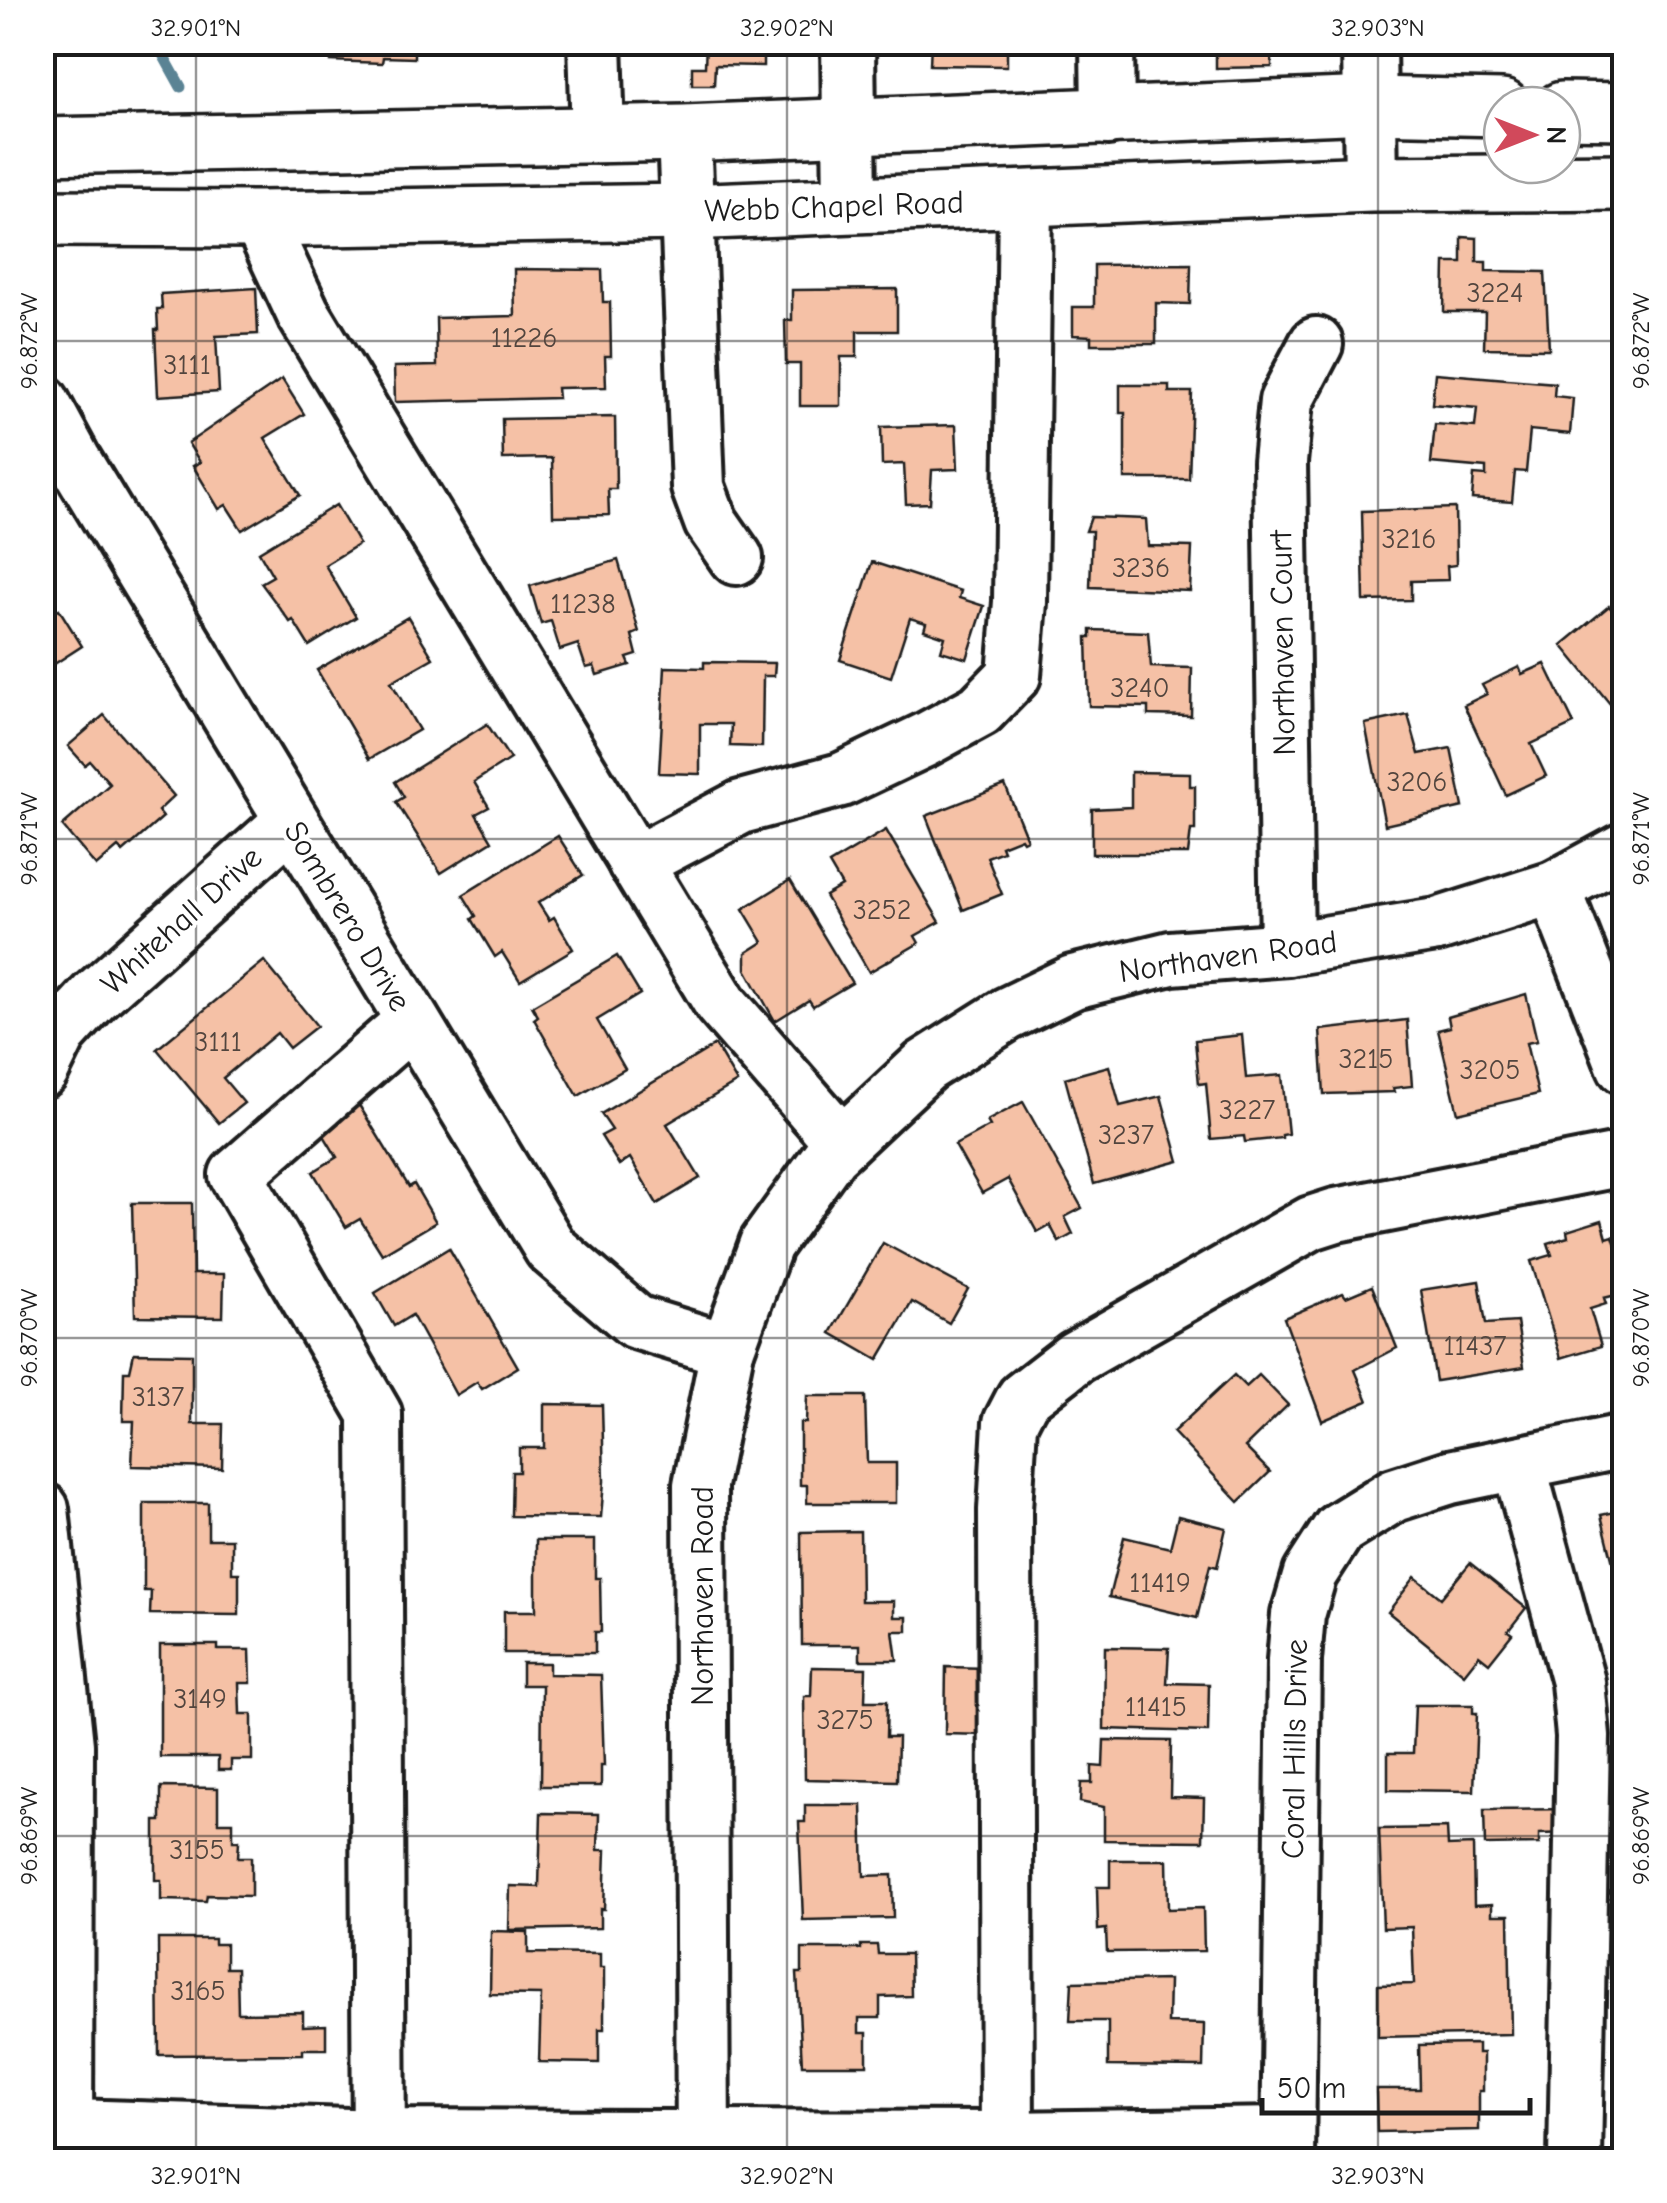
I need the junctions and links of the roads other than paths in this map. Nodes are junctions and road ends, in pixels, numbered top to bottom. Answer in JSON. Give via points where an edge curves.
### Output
{"nodes":[{"id":1,"x":596,"y":42,"type":"edge"},
{"id":2,"x":848,"y":42,"type":"edge"},
{"id":3,"x":1108,"y":42,"type":"edge"},
{"id":4,"x":1369,"y":42,"type":"edge"},
{"id":5,"x":1370,"y":106,"type":"junction"},
{"id":6,"x":1482,"y":108,"type":"edge"},
{"id":7,"x":1582,"y":110,"type":"edge"},
{"id":8,"x":1624,"y":111,"type":"edge"},
{"id":9,"x":1108,"y":118,"type":"junction"},
{"id":10,"x":849,"y":127,"type":"junction"},
{"id":11,"x":684,"y":133,"type":"junction"},
{"id":12,"x":598,"y":136,"type":"junction"},
{"id":13,"x":42,"y":146,"type":"edge"},
{"id":14,"x":1624,"y":182,"type":"edge"},
{"id":15,"x":1370,"y":184,"type":"junction"},
{"id":16,"x":1025,"y":199,"type":"junction"},
{"id":17,"x":850,"y":204,"type":"junction"},
{"id":18,"x":686,"y":212,"type":"junction"},
{"id":19,"x":42,"y":218,"type":"edge"},
{"id":20,"x":259,"y":218,"type":"junction"},
{"id":21,"x":1316,"y":344,"type":"dead end"},
{"id":22,"x":42,"y":402,"type":"edge"},
{"id":23,"x":736,"y":558,"type":"dead end"},
{"id":24,"x":291,"y":822,"type":"junction"},
{"id":25,"x":1624,"y":850,"type":"edge"},
{"id":26,"x":634,"y":863,"type":"junction"},
{"id":27,"x":1554,"y":888,"type":"junction"},
{"id":28,"x":1287,"y":948,"type":"junction"},
{"id":29,"x":411,"y":1022,"type":"junction"},
{"id":30,"x":1624,"y":1067,"type":"edge"},
{"id":31,"x":42,"y":1072,"type":"edge"},
{"id":32,"x":842,"y":1143,"type":"junction"},
{"id":33,"x":1624,"y":1159,"type":"edge"},
{"id":34,"x":727,"y":1350,"type":"junction"},
{"id":35,"x":1624,"y":1440,"type":"edge"},
{"id":36,"x":1520,"y":1465,"type":"junction"},
{"id":37,"x":42,"y":1509,"type":"edge"},
{"id":38,"x":58,"y":2137,"type":"edge"},
{"id":39,"x":1288,"y":2147,"type":"edge"},
{"id":40,"x":379,"y":2148,"type":"edge"},
{"id":41,"x":702,"y":2148,"type":"edge"},
{"id":42,"x":1007,"y":2150,"type":"edge"},
{"id":43,"x":1575,"y":2160,"type":"edge"}],
"edges":[{"from":1,"to":12,"type":"street"},
{"from":2,"to":10,"type":"street"},
{"from":3,"to":9,"type":"street"},
{"from":4,"to":5,"type":"street"},
{"from":5,"to":6,"type":"main road"},
{"from":5,"to":9,"type":"main road"},
{"from":5,"to":15,"type":"street"},
{"from":7,"to":8,"type":"main road"},
{"from":9,"to":10,"type":"main road"},
{"from":10,"to":11,"type":"main road"},
{"from":10,"to":17,"type":"street"},
{"from":11,"to":12,"type":"main road"},
{"from":11,"to":18,"type":"street"},
{"from":12,"to":13,"type":"main road"},
{"from":14,"to":15,"type":"main road","name":"Webb Chapel Road"},
{"from":15,"to":16,"type":"main road","name":"Webb Chapel Road"},
{"from":16,"to":17,"type":"main road","name":"Webb Chapel Road"},
{"from":16,"to":26,"type":"street","via":[[1014,676],[980,710],[925,740],[841,780],[742,807]]},
{"from":17,"to":18,"type":"main road","name":"Webb Chapel Road"},
{"from":18,"to":20,"type":"main road","name":"Webb Chapel Road"},
{"from":18,"to":23,"type":"street","via":[[698,487],[711,522]]},
{"from":19,"to":20,"type":"main road","name":"Webb Chapel Road"},
{"from":20,"to":26,"type":"street","via":[[302,313]]},
{"from":21,"to":28,"type":"street","name":"Northaven Court","via":[[1286,402],[1280,462]]},
{"from":22,"to":24,"type":"street","name":"Sombrero Drive"},
{"from":24,"to":29,"type":"street","name":"Sombrero Drive"},
{"from":24,"to":31,"type":"street","name":"Whitehall Drive","via":[[94,997],[60,1034]]},
{"from":25,"to":27,"type":"street","name":"Northaven Road"},
{"from":26,"to":32,"type":"street","via":[[721,1004]]},
{"from":27,"to":28,"type":"street","name":"Northaven Road","via":[[1437,924]]},
{"from":27,"to":30,"type":"street"},
{"from":28,"to":32,"type":"street","name":"Northaven Road","via":[[1172,958],[1073,982],[925,1066]]},
{"from":29,"to":34,"type":"street","name":"Sombrero Drive","via":[[551,1249],[636,1322]]},
{"from":29,"to":40,"type":"street","via":[[236,1175],[375,1414]]},
{"from":32,"to":34,"type":"street","name":"Northaven Road","via":[[766,1244]]},
{"from":33,"to":42,"type":"street","via":[[1311,1223],[1076,1357],[1023,1398],[1010,1423],[1006,1510]]},
{"from":34,"to":41,"type":"street","name":"Northaven Road","via":[[700,1485]]},
{"from":35,"to":36,"type":"street","name":"Coral Hills Drive"},
{"from":36,"to":39,"type":"street","name":"Coral Hills Drive","via":[[1394,1495],[1339,1529],[1310,1574],[1294,1660]]},
{"from":36,"to":43,"type":"street","via":[[1578,1682]]},
{"from":37,"to":38,"type":"street","via":[[68,1745]]},
{"from":38,"to":40,"type":"street"},
{"from":39,"to":42,"type":"street"},
{"from":40,"to":41,"type":"street"},
{"from":41,"to":42,"type":"street"}]}
